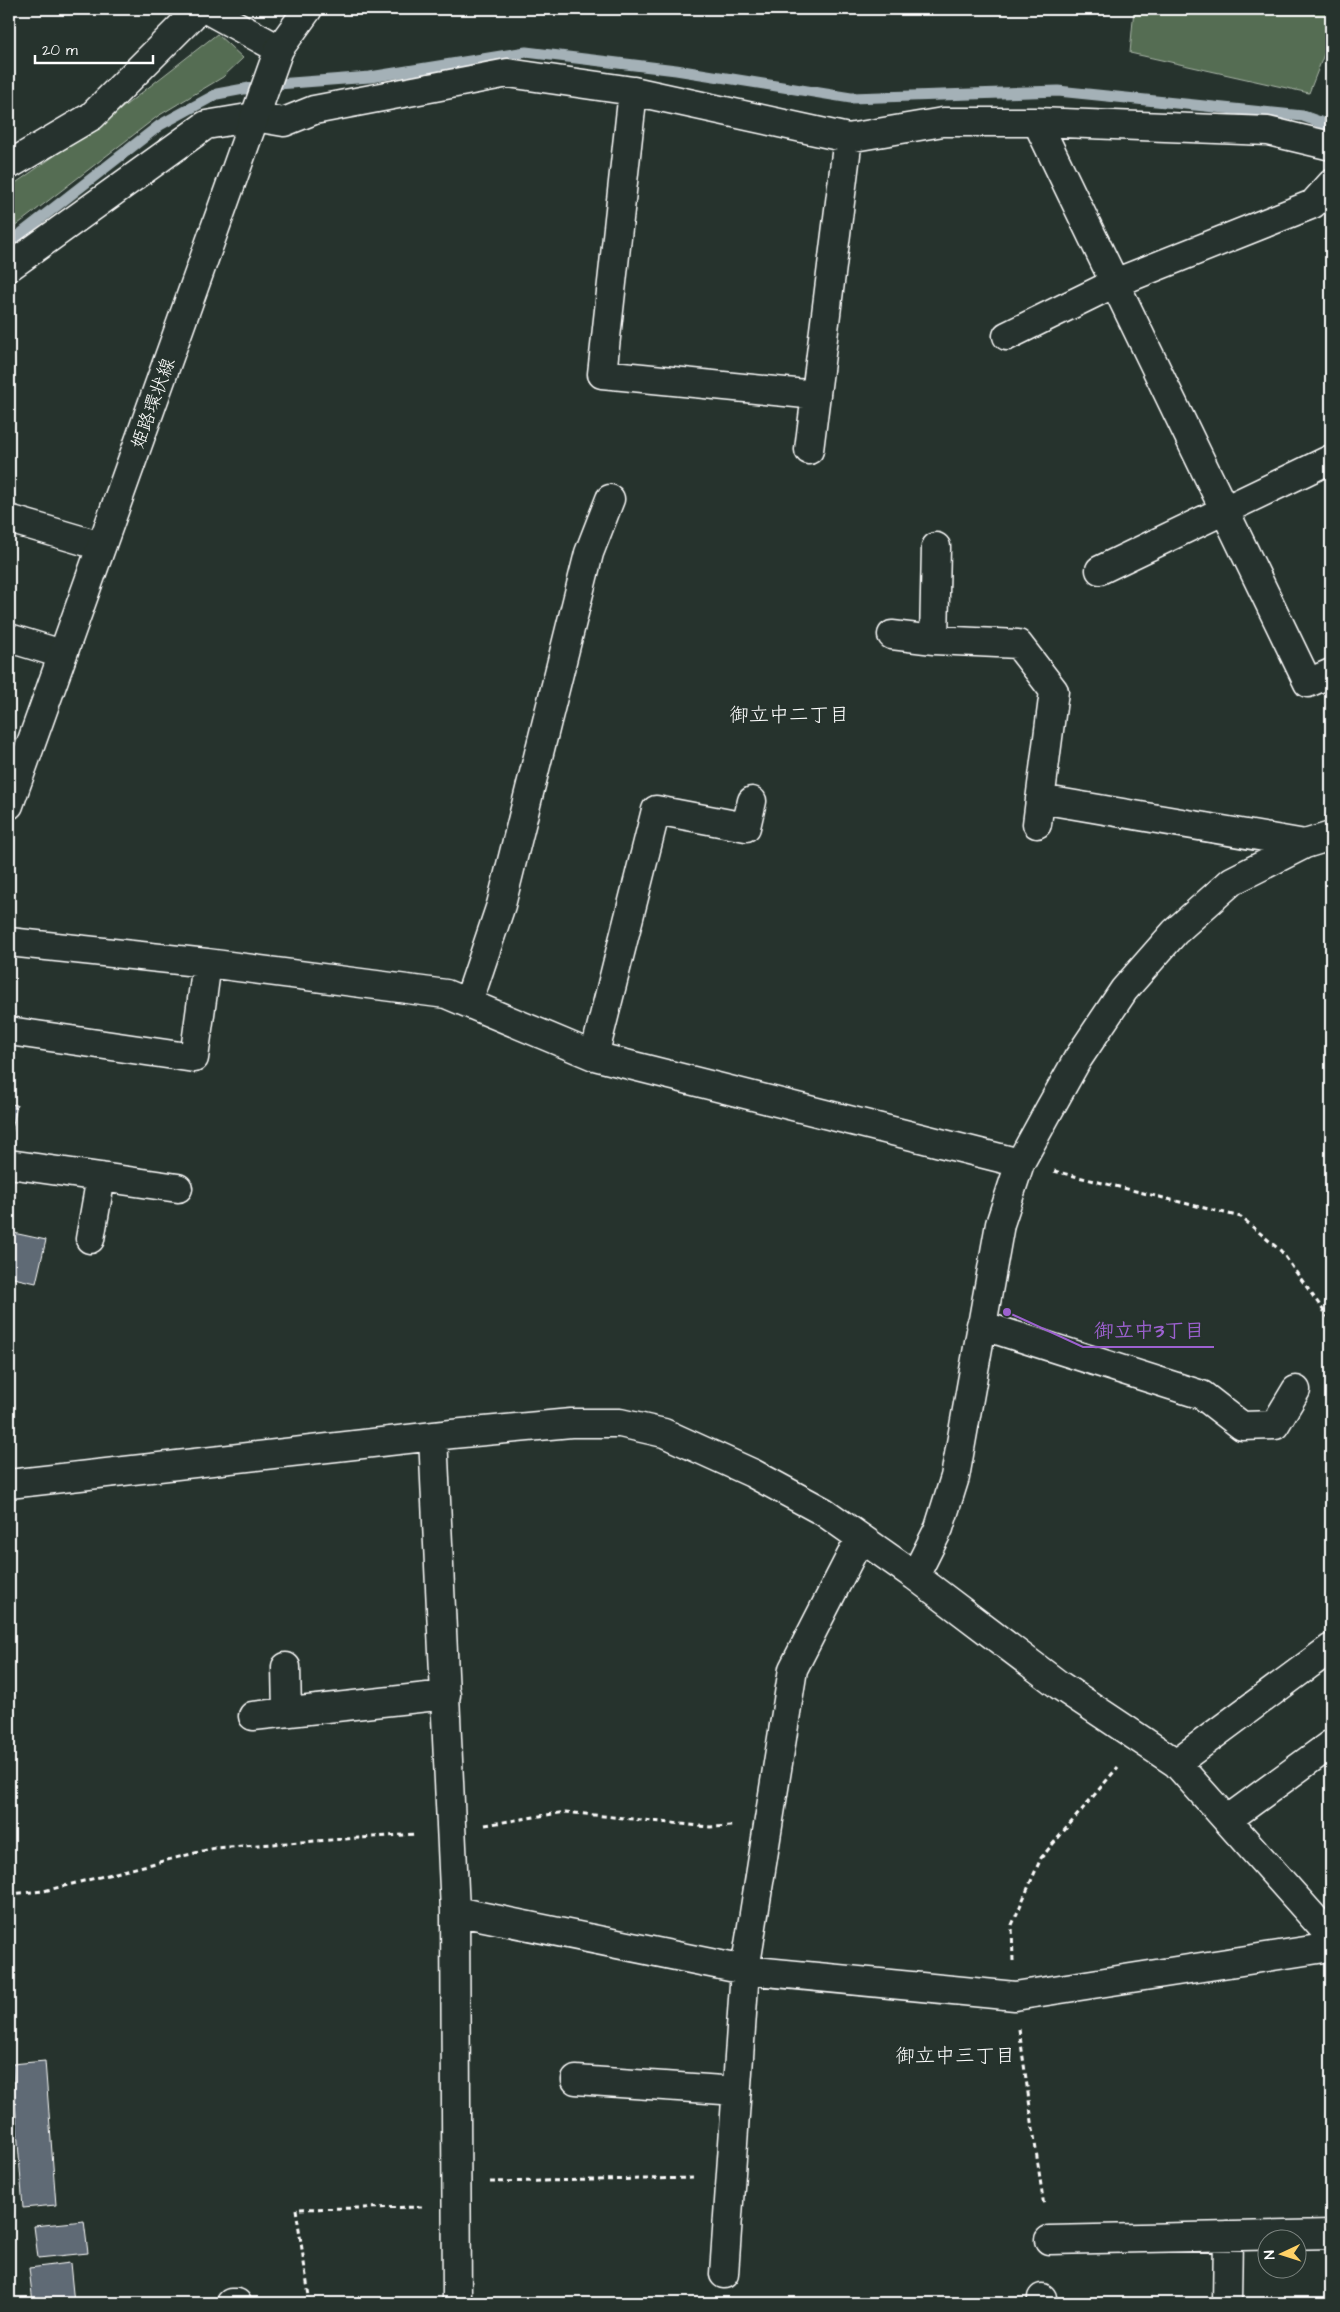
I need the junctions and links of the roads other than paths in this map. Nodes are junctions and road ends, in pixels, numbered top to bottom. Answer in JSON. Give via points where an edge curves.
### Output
{"nodes":[{"id":1,"x":199,"y":9,"type":"edge"},
{"id":2,"x":206,"y":9,"type":"edge"},
{"id":3,"x":308,"y":9,"type":"edge"},
{"id":4,"x":277,"y":55,"type":"junction"},
{"id":5,"x":634,"y":91,"type":"junction"},
{"id":6,"x":257,"y":108,"type":"junction"},
{"id":7,"x":1037,"y":122,"type":"junction"},
{"id":8,"x":848,"y":138,"type":"junction"},
{"id":9,"x":1331,"y":146,"type":"edge"},
{"id":10,"x":9,"y":165,"type":"edge"},
{"id":11,"x":1331,"y":184,"type":"edge"},
{"id":12,"x":9,"y":267,"type":"edge"},
{"id":13,"x":1115,"y":283,"type":"junction"},
{"id":14,"x":1008,"y":336,"type":"dead end"},
{"id":15,"x":816,"y":395,"type":"junction"},
{"id":16,"x":809,"y":450,"type":"dead end"},
{"id":17,"x":1331,"y":458,"type":"edge"},
{"id":18,"x":610,"y":499,"type":"dead end"},
{"id":19,"x":1225,"y":510,"type":"junction"},
{"id":20,"x":9,"y":519,"type":"edge"},
{"id":21,"x":101,"y":546,"type":"junction"},
{"id":22,"x":936,"y":547,"type":"dead end"},
{"id":23,"x":1100,"y":570,"type":"dead end"},
{"id":24,"x":892,"y":635,"type":"dead end"},
{"id":25,"x":9,"y":638,"type":"edge"},
{"id":26,"x":934,"y":640,"type":"junction"},
{"id":27,"x":62,"y":654,"type":"junction"},
{"id":28,"x":1331,"y":673,"type":"edge"},
{"id":29,"x":752,"y":801,"type":"dead end"},
{"id":30,"x":9,"y":805,"type":"edge"},
{"id":31,"x":1331,"y":836,"type":"edge"},
{"id":32,"x":1305,"y":844,"type":"junction"},
{"id":33,"x":9,"y":942,"type":"edge"},
{"id":34,"x":207,"y":963,"type":"junction"},
{"id":35,"x":468,"y":1003,"type":"junction"},
{"id":36,"x":9,"y":1031,"type":"edge"},
{"id":37,"x":594,"y":1056,"type":"junction"},
{"id":38,"x":1020,"y":1163,"type":"junction"},
{"id":39,"x":9,"y":1164,"type":"edge"},
{"id":40,"x":101,"y":1177,"type":"junction"},
{"id":41,"x":178,"y":1188,"type":"dead end"},
{"id":42,"x":90,"y":1239,"type":"dead end"},
{"id":43,"x":981,"y":1325,"type":"junction"},
{"id":44,"x":1296,"y":1390,"type":"dead end"},
{"id":45,"x":433,"y":1436,"type":"junction"},
{"id":46,"x":9,"y":1484,"type":"edge"},
{"id":47,"x":860,"y":1538,"type":"junction"},
{"id":48,"x":915,"y":1576,"type":"junction"},
{"id":49,"x":1331,"y":1648,"type":"edge"},
{"id":50,"x":286,"y":1667,"type":"dead end"},
{"id":51,"x":446,"y":1695,"type":"junction"},
{"id":52,"x":287,"y":1712,"type":"junction"},
{"id":53,"x":252,"y":1716,"type":"dead end"},
{"id":54,"x":1331,"y":1744,"type":"edge"},
{"id":55,"x":1176,"y":1763,"type":"junction"},
{"id":56,"x":1227,"y":1820,"type":"junction"},
{"id":57,"x":1320,"y":1908,"type":"edge"},
{"id":58,"x":455,"y":1911,"type":"junction"},
{"id":59,"x":1331,"y":1937,"type":"edge"},
{"id":60,"x":1331,"y":1947,"type":"edge"},
{"id":61,"x":745,"y":1970,"type":"junction"},
{"id":62,"x":576,"y":2080,"type":"dead end"},
{"id":63,"x":737,"y":2091,"type":"junction"},
{"id":64,"x":1331,"y":2234,"type":"edge"},
{"id":65,"x":1228,"y":2236,"type":"junction"},
{"id":66,"x":1049,"y":2240,"type":"road end"},
{"id":67,"x":724,"y":2274,"type":"dead end"},
{"id":68,"x":231,"y":2303,"type":"edge"},
{"id":69,"x":237,"y":2303,"type":"edge"},
{"id":70,"x":457,"y":2303,"type":"edge"},
{"id":71,"x":1227,"y":2303,"type":"edge"}],
"edges":[{"from":1,"to":10,"type":"street","via":[[92,116]]},
{"from":2,"to":4,"type":"street"},
{"from":3,"to":4,"type":"street","name":"姫路環状線"},
{"from":4,"to":6,"type":"street","name":"姫路環状線"},
{"from":5,"to":6,"type":"street","via":[[508,73],[314,110],[284,122]]},
{"from":5,"to":8,"type":"street"},
{"from":5,"to":15,"type":"street","via":[[602,374]]},
{"from":6,"to":12,"type":"street","via":[[206,125]]},
{"from":6,"to":21,"type":"street","name":"姫路環状線"},
{"from":7,"to":8,"type":"street","via":[[943,122]]},
{"from":7,"to":9,"type":"street","via":[[1268,132]]},
{"from":7,"to":13,"type":"street"},
{"from":8,"to":15,"type":"street"},
{"from":11,"to":13,"type":"street","via":[[1313,204]]},
{"from":13,"to":14,"type":"street"},
{"from":13,"to":19,"type":"street"},
{"from":15,"to":16,"type":"street"},
{"from":17,"to":19,"type":"street"},
{"from":18,"to":35,"type":"street","via":[[589,553],[500,905]]},
{"from":19,"to":23,"type":"street"},
{"from":19,"to":28,"type":"street","via":[[1308,683]]},
{"from":20,"to":21,"type":"street"},
{"from":21,"to":27,"type":"street","name":"姫路環状線"},
{"from":22,"to":26,"type":"street"},
{"from":24,"to":26,"type":"street"},
{"from":25,"to":27,"type":"street"},
{"from":26,"to":32,"type":"street","via":[[1018,644],[1054,691],[1039,811]]},
{"from":27,"to":30,"type":"street","name":"姫路環状線"},
{"from":29,"to":37,"type":"street","via":[[746,827],[656,810]]},
{"from":31,"to":32,"type":"street"},
{"from":32,"to":38,"type":"street","via":[[1232,882],[1175,932],[1124,990],[1077,1060]]},
{"from":33,"to":34,"type":"street"},
{"from":34,"to":35,"type":"street","via":[[446,994]]},
{"from":34,"to":36,"type":"street","via":[[194,1058]]},
{"from":35,"to":37,"type":"street"},
{"from":37,"to":38,"type":"street"},
{"from":38,"to":43,"type":"street","via":[[1000,1224]]},
{"from":39,"to":40,"type":"street"},
{"from":40,"to":41,"type":"street"},
{"from":40,"to":42,"type":"street"},
{"from":43,"to":44,"type":"street","via":[[1202,1395],[1242,1426],[1275,1425]]},
{"from":43,"to":48,"type":"street","via":[[955,1477],[940,1528]]},
{"from":45,"to":46,"type":"street"},
{"from":45,"to":47,"type":"street","via":[[571,1423],[620,1423],[664,1433],[752,1473],[824,1512]]},
{"from":45,"to":51,"type":"street"},
{"from":47,"to":48,"type":"street"},
{"from":47,"to":61,"type":"street","via":[[793,1669]]},
{"from":48,"to":55,"type":"street","via":[[1059,1685]]},
{"from":49,"to":55,"type":"street"},
{"from":50,"to":52,"type":"street"},
{"from":51,"to":52,"type":"street"},
{"from":51,"to":58,"type":"street"},
{"from":52,"to":53,"type":"street"},
{"from":54,"to":56,"type":"street"},
{"from":55,"to":56,"type":"street"},
{"from":56,"to":57,"type":"street"},
{"from":57,"to":59,"type":"street"},
{"from":58,"to":61,"type":"street"},
{"from":58,"to":70,"type":"street"},
{"from":60,"to":61,"type":"street","via":[[1015,1996]]},
{"from":61,"to":63,"type":"street"},
{"from":62,"to":63,"type":"street"},
{"from":63,"to":67,"type":"street"},
{"from":64,"to":65,"type":"street"},
{"from":65,"to":66,"type":"street"},
{"from":65,"to":71,"type":"street"},
{"from":68,"to":69,"type":"street"}]}
